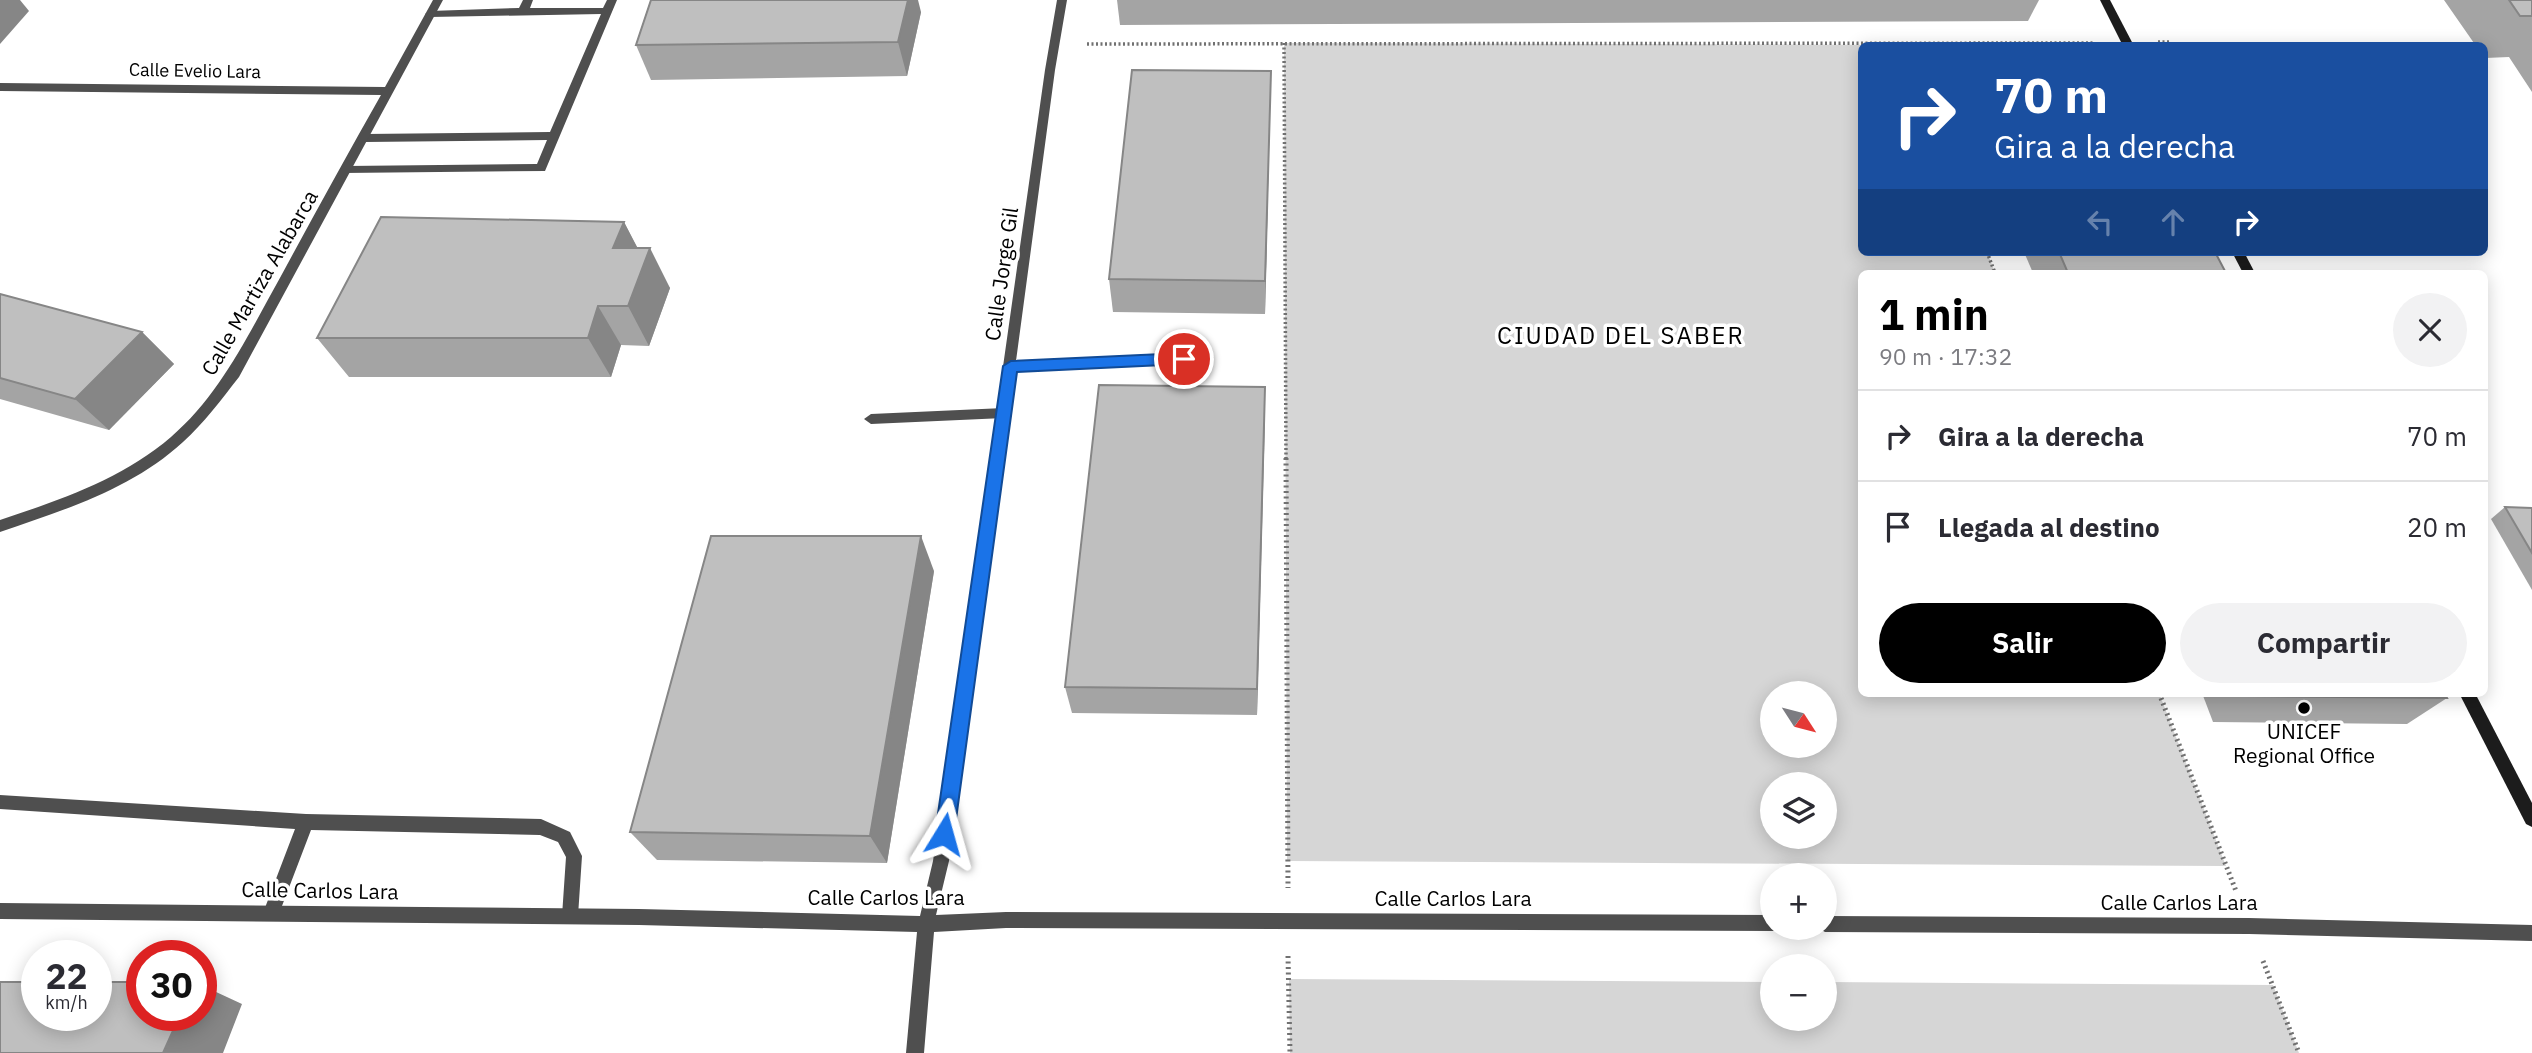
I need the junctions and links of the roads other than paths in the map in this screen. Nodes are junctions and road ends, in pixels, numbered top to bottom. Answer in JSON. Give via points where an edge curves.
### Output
{"nodes":[{"id":1,"x":438,"y":0,"type":"edge"},
{"id":2,"x":528,"y":0,"type":"edge"},
{"id":3,"x":1062,"y":0,"type":"edge"},
{"id":4,"x":2105,"y":0,"type":"edge"},
{"id":5,"x":610,"y":6,"type":"edge"},
{"id":6,"x":523,"y":11,"type":"junction"},
{"id":7,"x":430,"y":13,"type":"junction"},
{"id":8,"x":2127,"y":42,"type":"edge"},
{"id":9,"x":0,"y":87,"type":"edge"},
{"id":10,"x":389,"y":91,"type":"junction"},
{"id":11,"x":555,"y":136,"type":"junction"},
{"id":12,"x":365,"y":138,"type":"junction"},
{"id":13,"x":347,"y":170,"type":"junction"},
{"id":14,"x":1208,"y":358,"type":"dead end"},
{"id":15,"x":1011,"y":366,"type":"junction"},
{"id":16,"x":1004,"y":413,"type":"junction"},
{"id":17,"x":871,"y":419,"type":"dead end"},
{"id":18,"x":0,"y":526,"type":"edge"},
{"id":19,"x":2469,"y":697,"type":"edge"},
{"id":20,"x":0,"y":802,"type":"edge"},
{"id":21,"x":2532,"y":819,"type":"edge"},
{"id":22,"x":306,"y":822,"type":"junction"},
{"id":23,"x":0,"y":911,"type":"edge"},
{"id":24,"x":271,"y":913,"type":"junction"},
{"id":25,"x":570,"y":916,"type":"junction"},
{"id":26,"x":1760,"y":923,"type":"edge"},
{"id":27,"x":1837,"y":923,"type":"edge"},
{"id":28,"x":926,"y":924,"type":"junction"},
{"id":29,"x":2532,"y":933,"type":"edge"},
{"id":30,"x":915,"y":1053,"type":"edge"}],
"edges":[{"from":1,"to":7,"type":"street","name":"Calle Martiza Alabarca"},
{"from":2,"to":6,"type":"street"},
{"from":3,"to":15,"type":"street","name":"Calle Jorge Gil"},
{"from":4,"to":8,"type":"street"},
{"from":5,"to":6,"type":"street"},
{"from":5,"to":11,"type":"street"},
{"from":6,"to":7,"type":"street"},
{"from":7,"to":10,"type":"street","name":"Calle Martiza Alabarca"},
{"from":9,"to":10,"type":"street","name":"Calle Evelio Lara"},
{"from":10,"to":12,"type":"street","name":"Calle Martiza Alabarca"},
{"from":11,"to":12,"type":"street"},
{"from":11,"to":13,"type":"street","via":[[541,168]]},
{"from":12,"to":13,"type":"street","name":"Calle Martiza Alabarca"},
{"from":13,"to":18,"type":"street","name":"Calle Martiza Alabarca","via":[[234,373],[196,421],[155,457],[119,480],[78,500]]},
{"from":14,"to":15,"type":"street"},
{"from":15,"to":16,"type":"street","name":"Calle Jorge Gil"},
{"from":16,"to":17,"type":"street"},
{"from":16,"to":28,"type":"street","name":"Calle Jorge Gil","via":[[941,861]]},
{"from":19,"to":21,"type":"street"},
{"from":20,"to":22,"type":"street"},
{"from":22,"to":24,"type":"street"},
{"from":22,"to":25,"type":"street","via":[[541,827],[564,837],[575,856]]},
{"from":23,"to":24,"type":"street","name":"Calle Carlos Lara"},
{"from":24,"to":25,"type":"street","name":"Calle Carlos Lara"},
{"from":25,"to":28,"type":"street","name":"Calle Carlos Lara"},
{"from":26,"to":28,"type":"street","name":"Calle Carlos Lara","via":[[1006,920]]},
{"from":27,"to":29,"type":"street","name":"Calle Carlos Lara"},
{"from":28,"to":30,"type":"street","name":"Calle Jorge Gil"}]}
